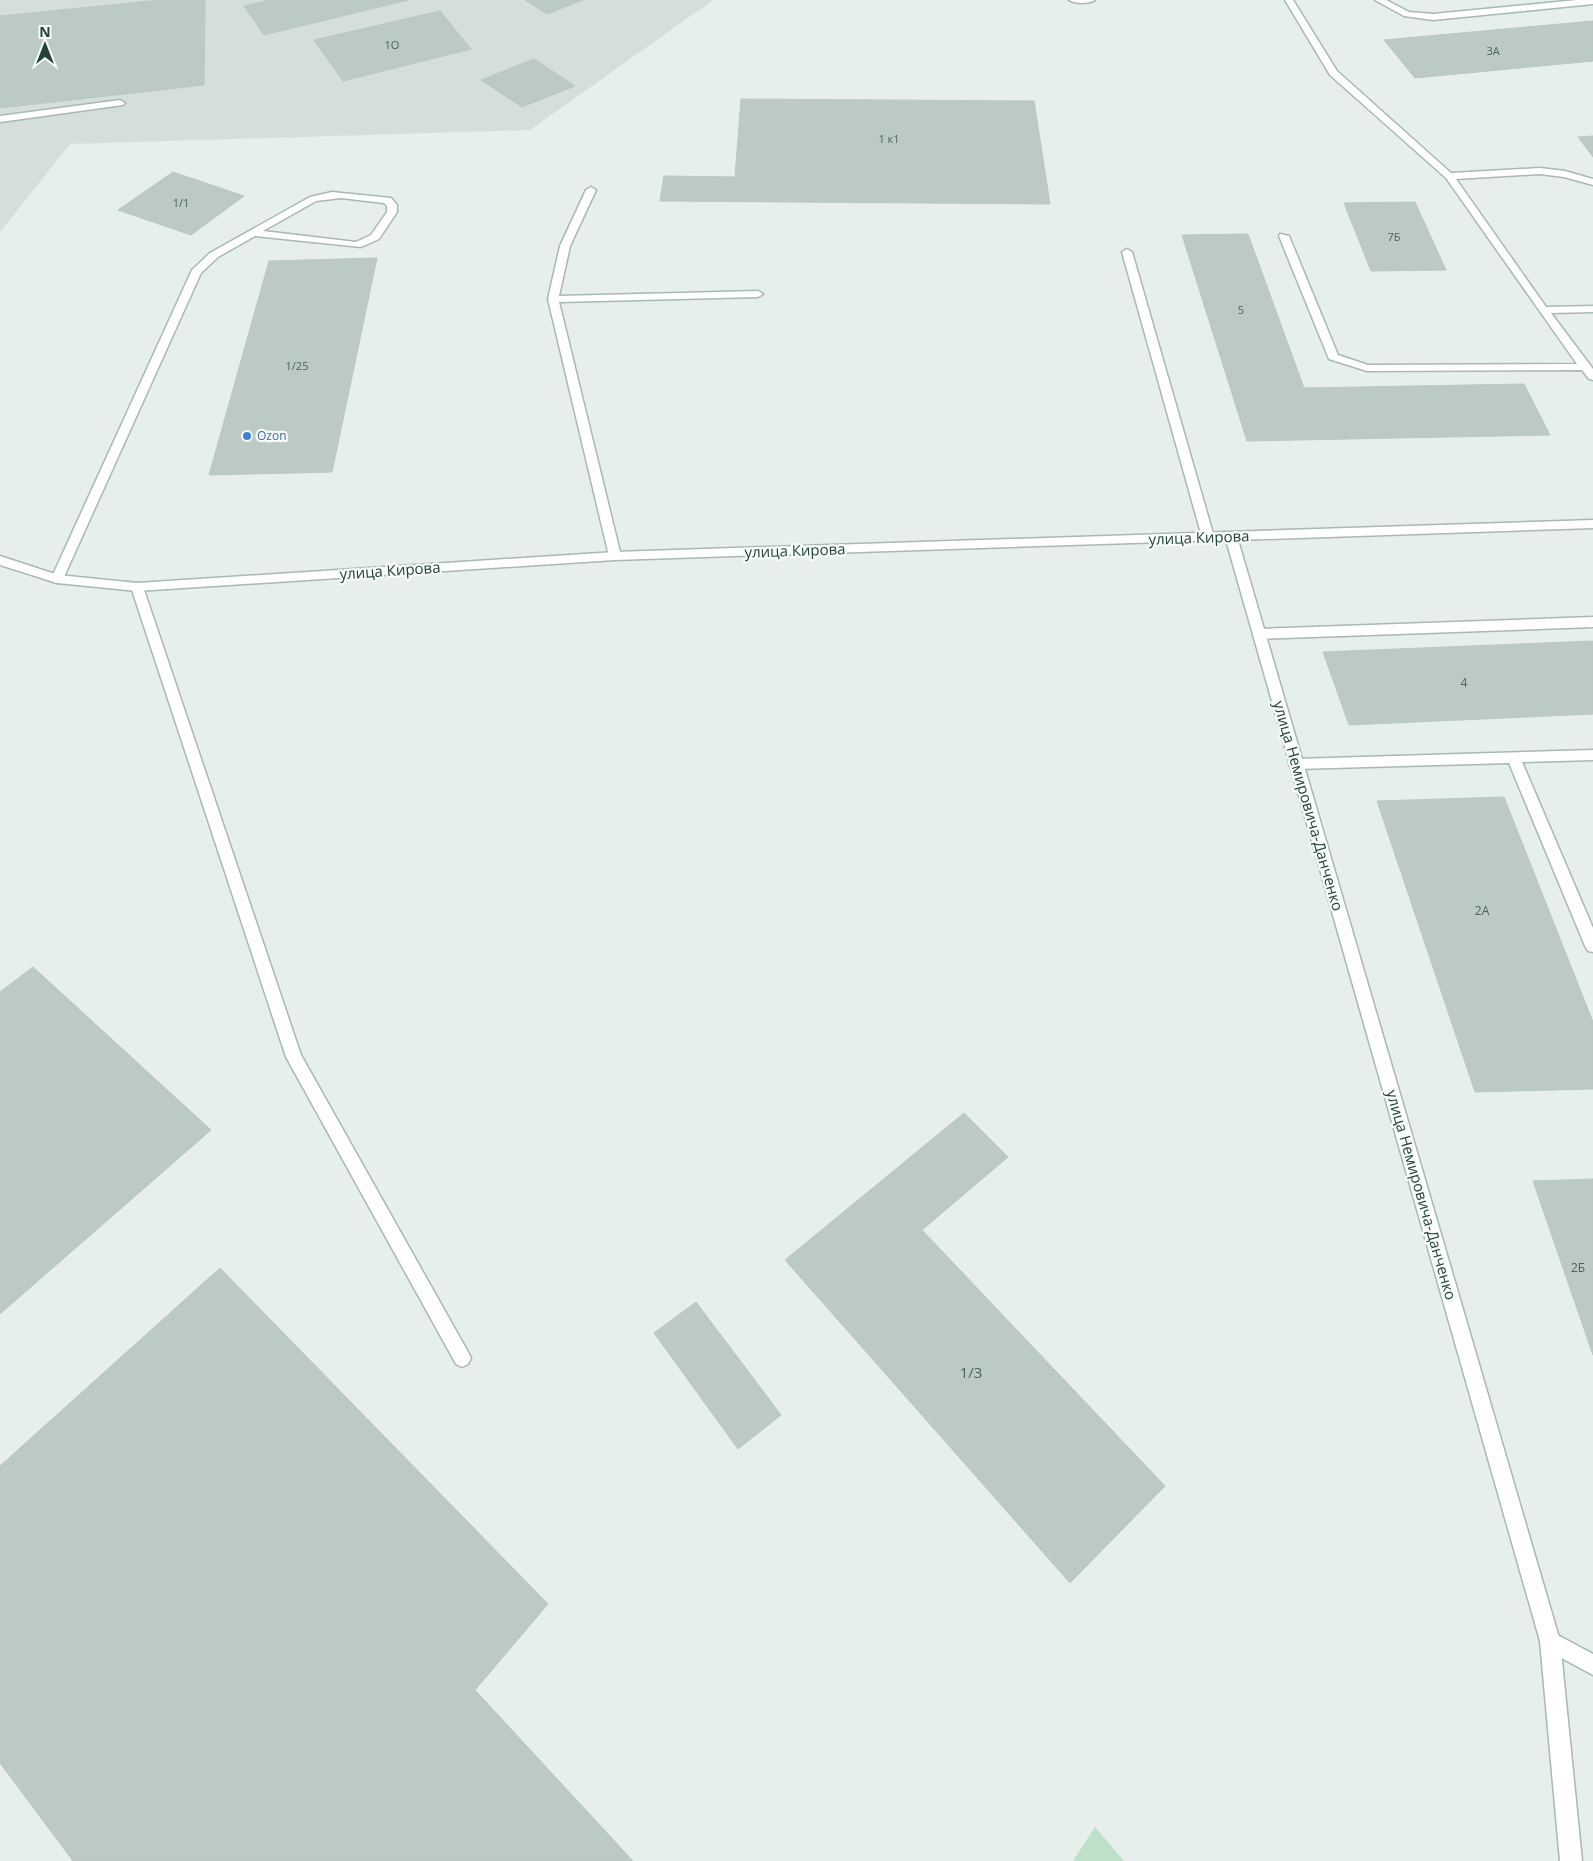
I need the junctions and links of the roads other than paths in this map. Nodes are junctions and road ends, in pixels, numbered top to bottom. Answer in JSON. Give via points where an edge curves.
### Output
{"nodes":[{"id":1,"x":1073,"y":0,"type":"edge"},
{"id":2,"x":1091,"y":0,"type":"edge"},
{"id":3,"x":1289,"y":0,"type":"edge"},
{"id":4,"x":1379,"y":0,"type":"edge"},
{"id":5,"x":1593,"y":1,"type":"edge"},
{"id":6,"x":120,"y":103,"type":"dead end"},
{"id":7,"x":0,"y":119,"type":"edge"},
{"id":8,"x":1450,"y":176,"type":"junction"},
{"id":9,"x":1593,"y":182,"type":"edge"},
{"id":10,"x":591,"y":190,"type":"dead end"},
{"id":11,"x":254,"y":233,"type":"junction"},
{"id":12,"x":1284,"y":236,"type":"dead end"},
{"id":13,"x":1126,"y":252,"type":"dead end"},
{"id":14,"x":758,"y":294,"type":"dead end"},
{"id":15,"x":553,"y":299,"type":"junction"},
{"id":16,"x":1593,"y":309,"type":"edge"},
{"id":17,"x":1543,"y":310,"type":"junction"},
{"id":18,"x":1586,"y":367,"type":"junction"},
{"id":19,"x":1593,"y":377,"type":"edge"},
{"id":20,"x":1593,"y":524,"type":"edge"},
{"id":21,"x":1208,"y":537,"type":"junction"},
{"id":22,"x":1231,"y":537,"type":"junction"},
{"id":23,"x":615,"y":556,"type":"junction"},
{"id":24,"x":0,"y":560,"type":"edge"},
{"id":25,"x":57,"y":579,"type":"junction"},
{"id":26,"x":137,"y":587,"type":"junction"},
{"id":27,"x":1593,"y":622,"type":"edge"},
{"id":28,"x":1259,"y":634,"type":"junction"},
{"id":29,"x":1593,"y":754,"type":"edge"},
{"id":30,"x":1513,"y":757,"type":"junction"},
{"id":31,"x":1296,"y":764,"type":"junction"},
{"id":32,"x":1593,"y":946,"type":"edge"},
{"id":33,"x":462,"y":1358,"type":"dead end"},
{"id":34,"x":1550,"y":1641,"type":"junction"},
{"id":35,"x":1593,"y":1665,"type":"edge"},
{"id":36,"x":1570,"y":1861,"type":"edge"}],
"edges":[{"from":1,"to":2,"type":"street"},
{"from":3,"to":8,"type":"street","via":[[1332,73]]},
{"from":4,"to":5,"type":"street","via":[[1407,14],[1433,17]]},
{"from":6,"to":7,"type":"street"},
{"from":8,"to":9,"type":"street","via":[[1540,171]]},
{"from":8,"to":17,"type":"street"},
{"from":10,"to":15,"type":"street","via":[[565,246]]},
{"from":11,"to":11,"type":"street","via":[[313,199],[326,195],[387,200],[392,205],[392,212],[375,237],[357,245]]},
{"from":11,"to":25,"type":"street","via":[[214,255],[196,272]]},
{"from":12,"to":18,"type":"street","via":[[1333,357],[1367,368]]},
{"from":13,"to":21,"type":"street"},
{"from":14,"to":15,"type":"street"},
{"from":15,"to":23,"type":"street"},
{"from":16,"to":17,"type":"street"},
{"from":17,"to":18,"type":"street"},
{"from":18,"to":19,"type":"street"},
{"from":20,"to":22,"type":"street","name":"улица Кирова"},
{"from":21,"to":22,"type":"street","name":"улица Кирова"},
{"from":21,"to":23,"type":"street","name":"улица Кирова"},
{"from":22,"to":28,"type":"street","name":"улица Немировича-Данченко"},
{"from":23,"to":26,"type":"street","name":"улица Кирова"},
{"from":24,"to":25,"type":"street","name":"улица Кирова"},
{"from":25,"to":26,"type":"street","name":"улица Кирова"},
{"from":26,"to":33,"type":"street","via":[[294,1057]]},
{"from":27,"to":28,"type":"street"},
{"from":28,"to":31,"type":"street","name":"улица Немировича-Данченко"},
{"from":29,"to":30,"type":"street"},
{"from":30,"to":31,"type":"street"},
{"from":30,"to":32,"type":"street"},
{"from":31,"to":34,"type":"street","name":"улица Немировича-Данченко"},
{"from":34,"to":35,"type":"street"},
{"from":34,"to":36,"type":"street","name":"улица Немировича-Данченко"}]}
